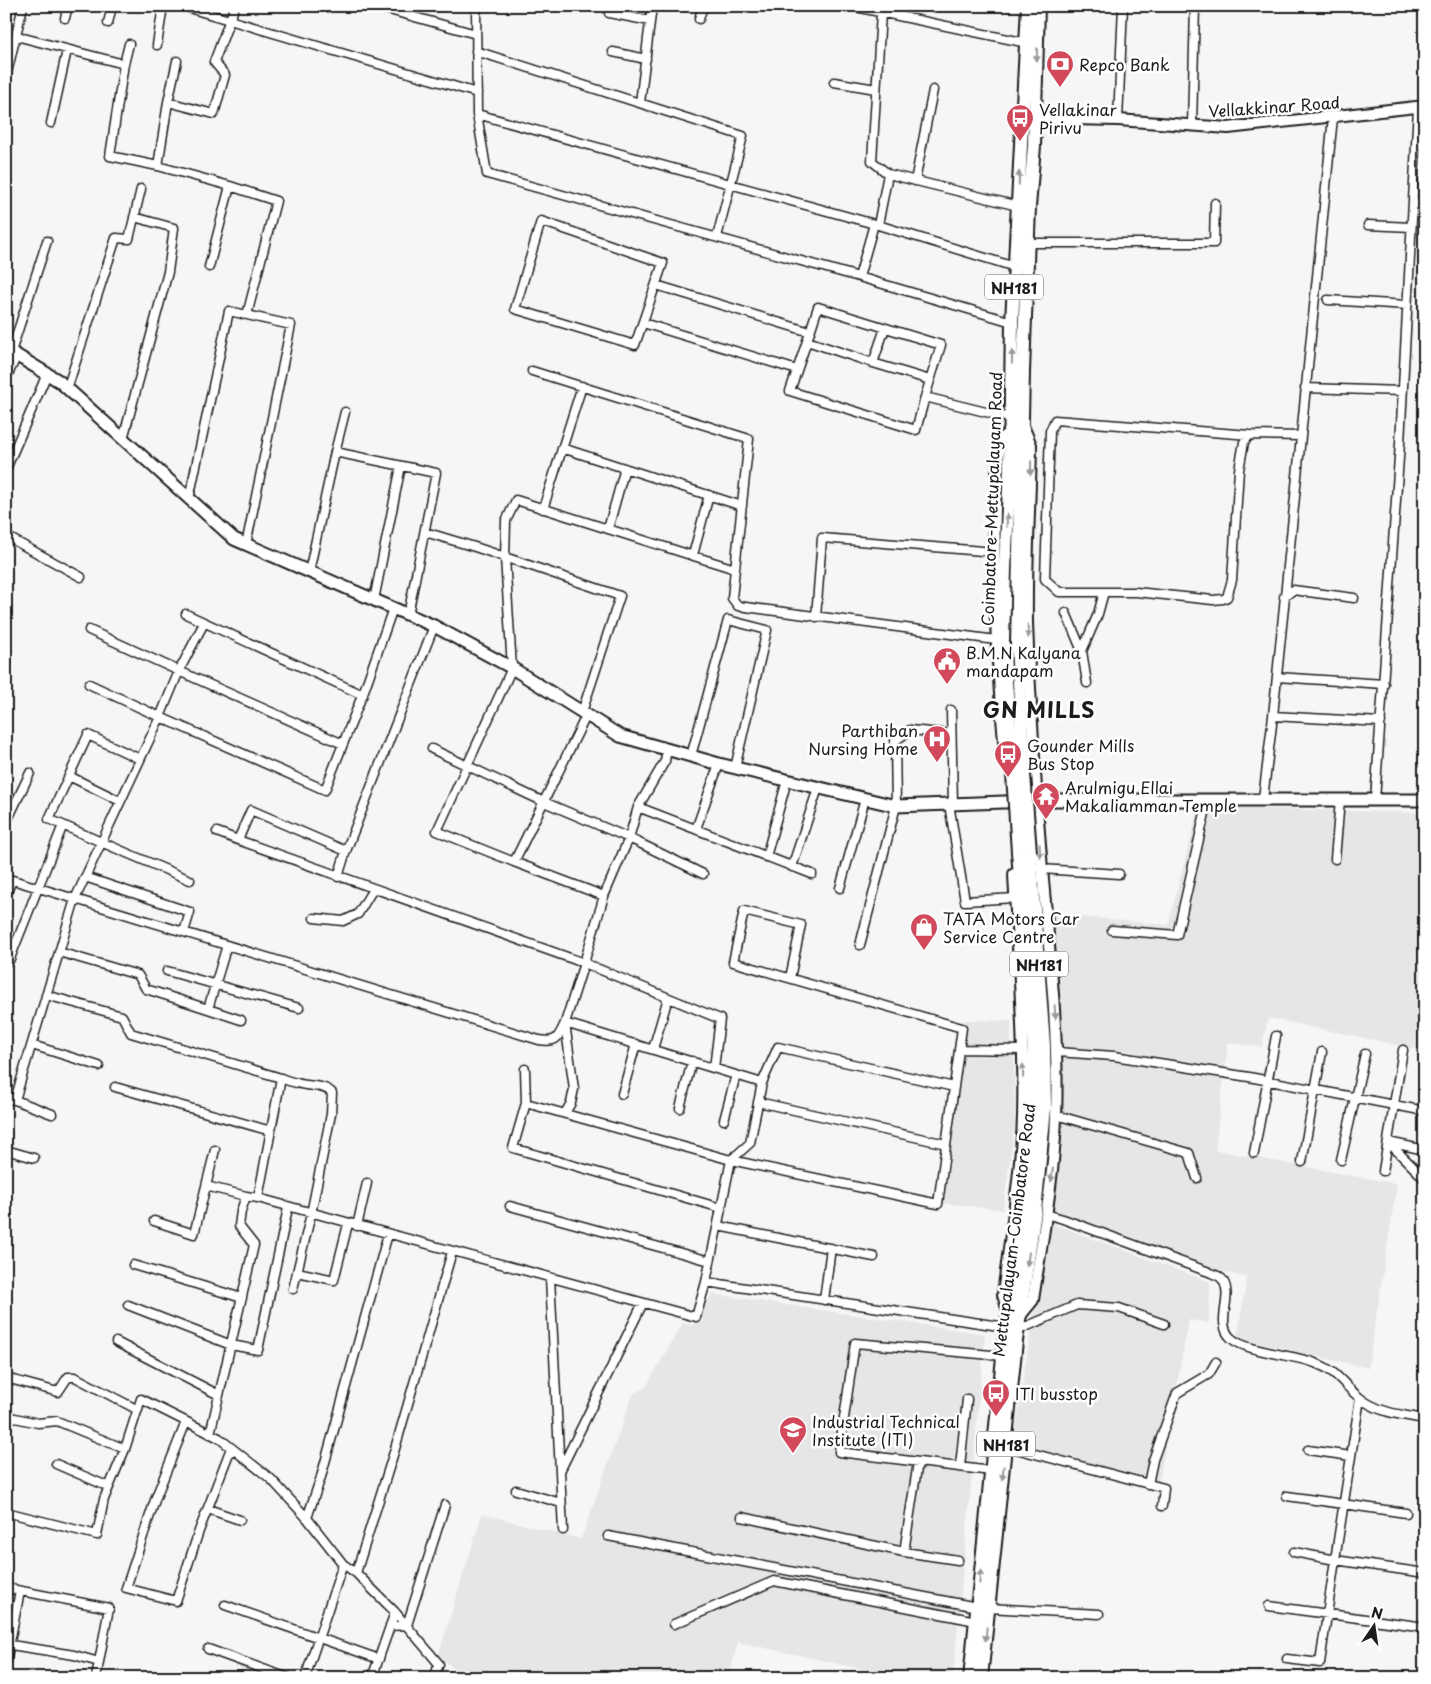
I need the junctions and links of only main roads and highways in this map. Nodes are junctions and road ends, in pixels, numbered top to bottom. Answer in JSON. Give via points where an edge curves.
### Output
{"nodes":[{"id":1,"x":1028,"y":6,"type":"edge"},
{"id":2,"x":1038,"y":6,"type":"edge"},
{"id":3,"x":11,"y":352,"type":"edge"},
{"id":4,"x":1016,"y":419,"type":"junction"},
{"id":5,"x":1425,"y":800,"type":"edge"},
{"id":6,"x":1040,"y":1077,"type":"junction"},
{"id":7,"x":1012,"y":1329,"type":"junction"},
{"id":8,"x":983,"y":1608,"type":"junction"},
{"id":9,"x":970,"y":1678,"type":"edge"},
{"id":10,"x":981,"y":1678,"type":"edge"}],
"edges":[{"from":4,"to":1,"type":"highway","name":"Coimbatore-Mettupalayam Road","number":"NH181","one_way":true,"via":[[1012,322]]},
{"from":2,"to":4,"type":"highway","name":"Mettupalayam-Coimbatore Road","number":"NH181","one_way":true,"via":[[1035,118]]},
{"from":3,"to":5,"type":"main road","via":[[67,389],[234,540],[434,626],[512,668],[620,736],[718,764],[896,806],[1263,799]]},
{"from":4,"to":6,"type":"highway","name":"Mettupalayam-Coimbatore Road","number":"NH181","bridge":true,"via":[[1019,702],[1038,955]]},
{"from":6,"to":4,"type":"highway","name":"Coimbatore-Mettupalayam Road","number":"NH181","one_way":true,"bridge":true,"via":[[1034,1048],[1021,896],[1003,642],[1010,431]]},
{"from":6,"to":7,"type":"highway","name":"Mettupalayam-Coimbatore Road","number":"NH181","via":[[1042,1149],[1035,1211]]},
{"from":7,"to":8,"type":"highway","name":"Mettupalayam-Coimbatore Road","number":"NH181","one_way":true,"via":[[1005,1446]]},
{"from":8,"to":7,"type":"highway","number":"NH181","one_way":true,"via":[[991,1471],[1003,1356]]},
{"from":8,"to":9,"type":"highway","number":"NH181","via":[[976,1621]]},
{"from":8,"to":10,"type":"highway","name":"Mettupalayam-Coimbatore Road","number":"NH181","one_way":true}]}
